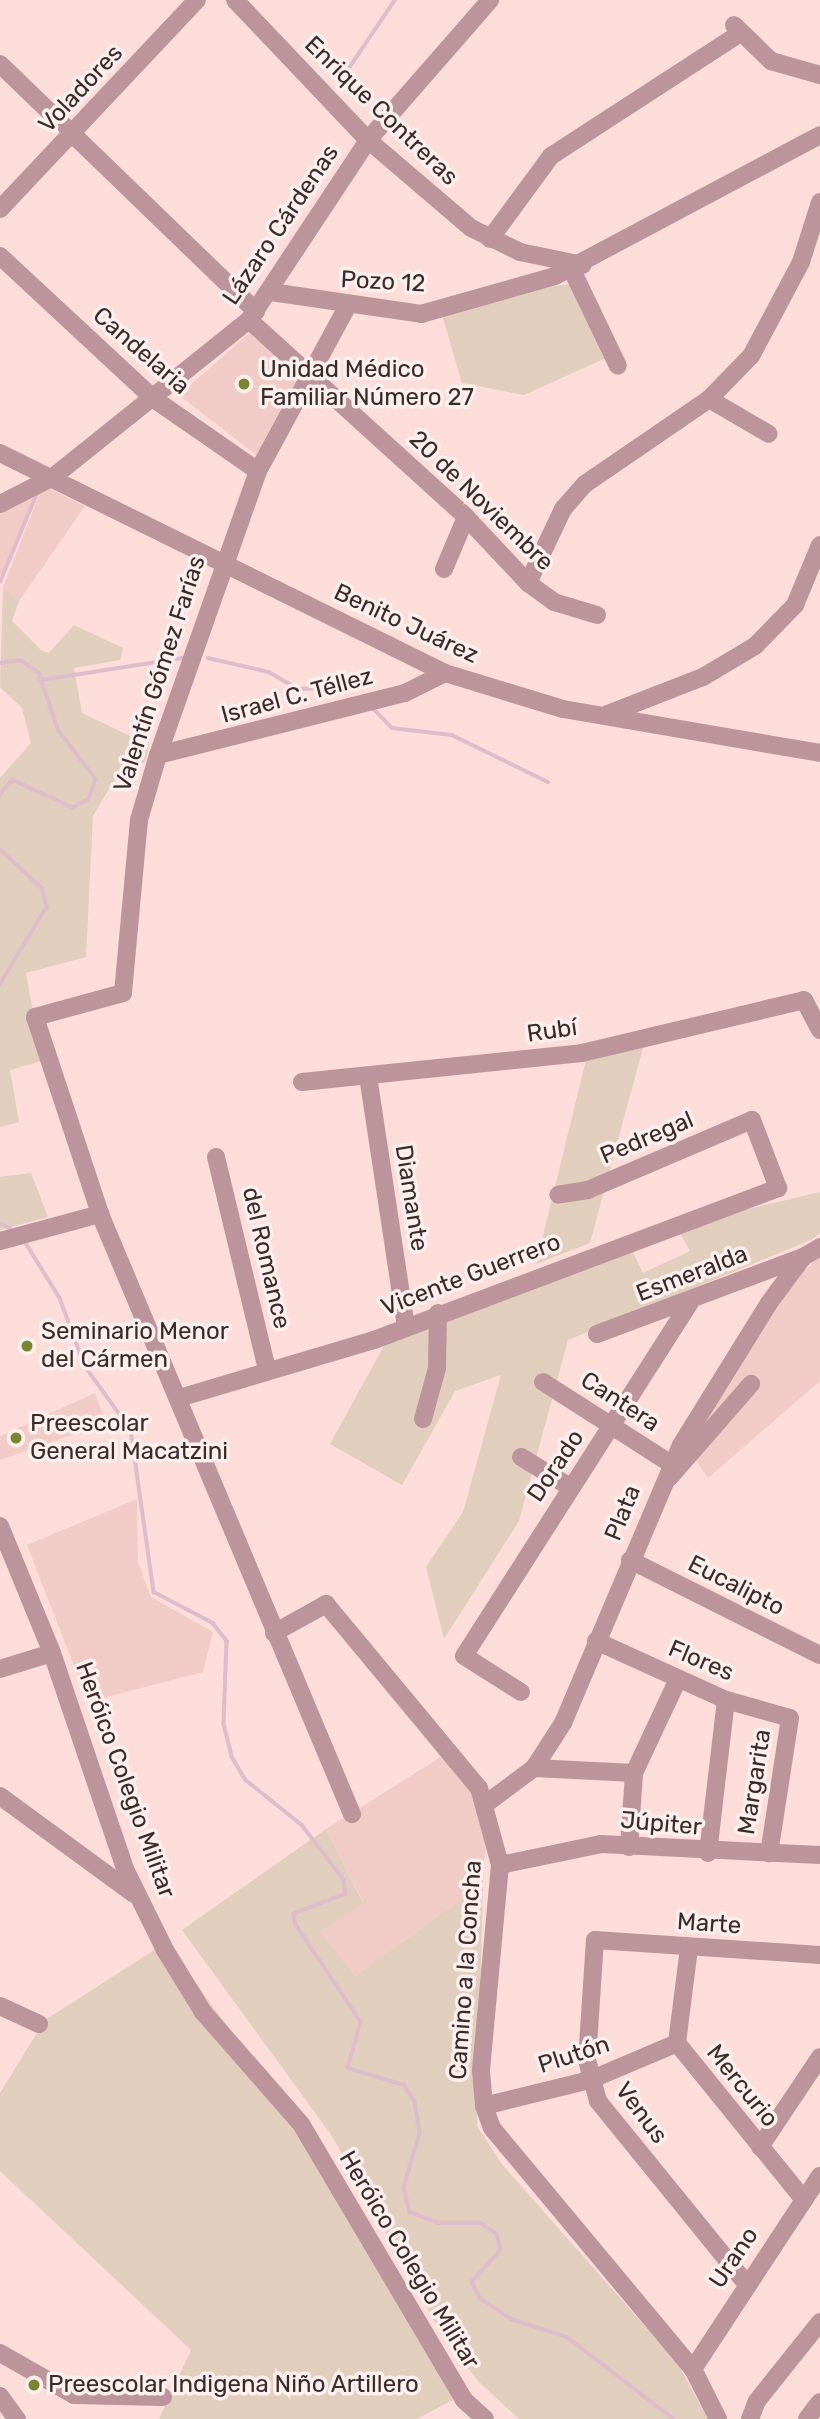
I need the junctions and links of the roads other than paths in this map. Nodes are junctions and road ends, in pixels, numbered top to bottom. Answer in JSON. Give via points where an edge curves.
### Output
{"nodes":[{"id":1,"x":197,"y":0,"type":"edge"},
{"id":2,"x":235,"y":0,"type":"edge"},
{"id":3,"x":490,"y":0,"type":"edge"},
{"id":4,"x":0,"y":64,"type":"edge"},
{"id":5,"x":820,"y":75,"type":"edge"},
{"id":6,"x":75,"y":133,"type":"junction"},
{"id":7,"x":820,"y":135,"type":"edge"},
{"id":8,"x":368,"y":140,"type":"junction"},
{"id":9,"x":820,"y":202,"type":"edge"},
{"id":10,"x":0,"y":209,"type":"edge"},
{"id":11,"x":490,"y":239,"type":"junction"},
{"id":12,"x":0,"y":257,"type":"edge"},
{"id":13,"x":820,"y":260,"type":"edge"},
{"id":14,"x":801,"y":262,"type":"junction"},
{"id":15,"x":578,"y":268,"type":"junction"},
{"id":16,"x":271,"y":292,"type":"junction"},
{"id":17,"x":347,"y":307,"type":"junction"},
{"id":18,"x":252,"y":316,"type":"junction"},
{"id":19,"x":618,"y":366,"type":"dead end"},
{"id":20,"x":312,"y":377,"type":"junction"},
{"id":21,"x":154,"y":399,"type":"junction"},
{"id":22,"x":709,"y":399,"type":"junction"},
{"id":23,"x":769,"y":434,"type":"dead end"},
{"id":24,"x":0,"y":453,"type":"edge"},
{"id":25,"x":258,"y":471,"type":"junction"},
{"id":26,"x":53,"y":477,"type":"junction"},
{"id":27,"x":0,"y":504,"type":"edge"},
{"id":28,"x":466,"y":517,"type":"junction"},
{"id":29,"x":820,"y":545,"type":"edge"},
{"id":30,"x":222,"y":559,"type":"junction"},
{"id":31,"x":444,"y":569,"type":"dead end"},
{"id":32,"x":528,"y":583,"type":"junction"},
{"id":33,"x":597,"y":615,"type":"dead end"},
{"id":34,"x":445,"y":673,"type":"junction"},
{"id":35,"x":605,"y":715,"type":"junction"},
{"id":36,"x":820,"y":752,"type":"edge"},
{"id":37,"x":158,"y":755,"type":"junction"},
{"id":38,"x":820,"y":1030,"type":"edge"},
{"id":39,"x":368,"y":1076,"type":"junction"},
{"id":40,"x":302,"y":1082,"type":"dead end"},
{"id":41,"x":216,"y":1157,"type":"dead end"},
{"id":42,"x":778,"y":1188,"type":"joint"},
{"id":43,"x":558,"y":1195,"type":"dead end"},
{"id":44,"x":100,"y":1214,"type":"junction"},
{"id":45,"x":0,"y":1241,"type":"edge"},
{"id":46,"x":820,"y":1247,"type":"edge"},
{"id":47,"x":803,"y":1257,"type":"junction"},
{"id":48,"x":690,"y":1303,"type":"junction"},
{"id":49,"x":438,"y":1313,"type":"junction"},
{"id":50,"x":406,"y":1327,"type":"junction"},
{"id":51,"x":597,"y":1334,"type":"dead end"},
{"id":52,"x":267,"y":1370,"type":"junction"},
{"id":53,"x":543,"y":1382,"type":"dead end"},
{"id":54,"x":751,"y":1384,"type":"dead end"},
{"id":55,"x":179,"y":1398,"type":"junction"},
{"id":56,"x":423,"y":1419,"type":"dead end"},
{"id":57,"x":612,"y":1426,"type":"junction"},
{"id":58,"x":521,"y":1457,"type":"dead end"},
{"id":59,"x":671,"y":1464,"type":"junction"},
{"id":60,"x":570,"y":1488,"type":"junction"},
{"id":61,"x":659,"y":1488,"type":"junction"},
{"id":62,"x":0,"y":1526,"type":"edge"},
{"id":63,"x":630,"y":1560,"type":"junction"},
{"id":64,"x":274,"y":1633,"type":"junction"},
{"id":65,"x":596,"y":1641,"type":"junction"},
{"id":66,"x":52,"y":1653,"type":"junction"},
{"id":67,"x":820,"y":1655,"type":"edge"},
{"id":68,"x":0,"y":1669,"type":"edge"},
{"id":69,"x":678,"y":1679,"type":"junction"},
{"id":70,"x":521,"y":1692,"type":"dead end"},
{"id":71,"x":726,"y":1700,"type":"junction"},
{"id":72,"x":790,"y":1718,"type":"joint"},
{"id":73,"x":534,"y":1768,"type":"junction"},
{"id":74,"x":634,"y":1773,"type":"junction"},
{"id":75,"x":0,"y":1796,"type":"edge"},
{"id":76,"x":487,"y":1802,"type":"junction"},
{"id":77,"x":352,"y":1814,"type":"dead end"},
{"id":78,"x":628,"y":1847,"type":"junction"},
{"id":79,"x":708,"y":1853,"type":"junction"},
{"id":80,"x":769,"y":1853,"type":"junction"},
{"id":81,"x":820,"y":1855,"type":"edge"},
{"id":82,"x":500,"y":1865,"type":"junction"},
{"id":83,"x":139,"y":1899,"type":"junction"},
{"id":84,"x":595,"y":1940,"type":"joint"},
{"id":85,"x":689,"y":1948,"type":"junction"},
{"id":86,"x":820,"y":1955,"type":"edge"},
{"id":87,"x":0,"y":2006,"type":"edge"},
{"id":88,"x":39,"y":2024,"type":"dead end"},
{"id":89,"x":677,"y":2043,"type":"junction"},
{"id":90,"x":820,"y":2057,"type":"edge"},
{"id":91,"x":590,"y":2080,"type":"junction"},
{"id":92,"x":484,"y":2106,"type":"junction"},
{"id":93,"x":760,"y":2147,"type":"junction"},
{"id":94,"x":820,"y":2176,"type":"edge"},
{"id":95,"x":804,"y":2200,"type":"junction"},
{"id":96,"x":745,"y":2283,"type":"junction"},
{"id":97,"x":820,"y":2322,"type":"edge"},
{"id":98,"x":0,"y":2353,"type":"edge"},
{"id":99,"x":693,"y":2369,"type":"junction"},
{"id":100,"x":0,"y":2396,"type":"edge"},
{"id":101,"x":163,"y":2397,"type":"dead end"},
{"id":102,"x":820,"y":2402,"type":"edge"},
{"id":103,"x":17,"y":2419,"type":"edge"},
{"id":104,"x":485,"y":2419,"type":"edge"},
{"id":105,"x":718,"y":2419,"type":"edge"},
{"id":106,"x":750,"y":2419,"type":"edge"},
{"id":107,"x":807,"y":2419,"type":"edge"}],
"edges":[{"from":1,"to":6,"type":"street","name":"Voladores"},
{"from":2,"to":8,"type":"street","name":"Enrique Contreras"},
{"from":3,"to":8,"type":"street","name":"Lázaro Cárdenas"},
{"from":4,"to":6,"type":"street","name":"20 de Noviembre"},
{"from":5,"to":11,"type":"street","via":[[771,61],[736,29],[551,156]]},
{"from":6,"to":10,"type":"street","name":"Voladores"},
{"from":6,"to":18,"type":"street","name":"20 de Noviembre"},
{"from":7,"to":15,"type":"street","name":"Pozo 12"},
{"from":8,"to":11,"type":"street","name":"Enrique Contreras"},
{"from":8,"to":16,"type":"street","name":"Lázaro Cárdenas"},
{"from":9,"to":14,"type":"street"},
{"from":11,"to":15,"type":"street","name":"Enrique Contreras"},
{"from":12,"to":21,"type":"street","name":"Candelaria"},
{"from":13,"to":14,"type":"street"},
{"from":14,"to":22,"type":"street","via":[[751,356]]},
{"from":15,"to":17,"type":"street","name":"Pozo 12","via":[[421,314]]},
{"from":15,"to":19,"type":"street"},
{"from":16,"to":17,"type":"street","name":"Pozo 12"},
{"from":16,"to":18,"type":"street","name":"Lázaro Cárdenas"},
{"from":17,"to":20,"type":"street","name":"Valentín Gómez Farías"},
{"from":18,"to":20,"type":"street","name":"20 de Noviembre"},
{"from":18,"to":21,"type":"street","name":"Lázaro Cárdenas"},
{"from":20,"to":25,"type":"street","name":"Valentín Gómez Farías"},
{"from":20,"to":28,"type":"street","name":"20 de Noviembre"},
{"from":21,"to":25,"type":"street","name":"Candelaria"},
{"from":21,"to":26,"type":"street","name":"Lázaro Cárdenas"},
{"from":22,"to":23,"type":"street"},
{"from":22,"to":32,"type":"street","via":[[585,484],[563,509]]},
{"from":24,"to":26,"type":"street","name":"Benito Juárez"},
{"from":25,"to":30,"type":"street","name":"Valentín Gómez Farías"},
{"from":26,"to":27,"type":"street","name":"Lázaro Cárdenas"},
{"from":26,"to":30,"type":"street","name":"Benito Juárez"},
{"from":28,"to":31,"type":"street"},
{"from":28,"to":32,"type":"street","name":"20 de Noviembre"},
{"from":29,"to":35,"type":"street","via":[[796,605],[755,646],[704,677]]},
{"from":30,"to":34,"type":"street","name":"Benito Juárez"},
{"from":30,"to":37,"type":"street","name":"Valentín Gómez Farías"},
{"from":32,"to":33,"type":"street","name":"20 de Noviembre","via":[[554,602]]},
{"from":34,"to":35,"type":"street","name":"Benito Juárez","via":[[529,701]]},
{"from":34,"to":37,"type":"street","name":"Israel C. Téllez","via":[[405,693]]},
{"from":35,"to":36,"type":"street","name":"Benito Juárez"},
{"from":37,"to":44,"type":"street","name":"Valentín Gómez Farías","via":[[139,820],[123,993],[35,1017]]},
{"from":38,"to":39,"type":"street","name":"Rubí","via":[[804,1000],[582,1052]]},
{"from":39,"to":40,"type":"street","name":"Rubí"},
{"from":39,"to":50,"type":"street","name":"Diamante"},
{"from":41,"to":52,"type":"street","name":"del Romance"},
{"from":42,"to":43,"type":"street","name":"Pedregal","via":[[752,1120],[588,1190]]},
{"from":42,"to":49,"type":"street","name":"Vicente Guerrero"},
{"from":44,"to":45,"type":"street"},
{"from":44,"to":55,"type":"street"},
{"from":46,"to":47,"type":"street","name":"Plata"},
{"from":47,"to":48,"type":"street","name":"Esmeralda"},
{"from":47,"to":59,"type":"street","name":"Plata","via":[[721,1375]]},
{"from":48,"to":51,"type":"street","name":"Esmeralda"},
{"from":48,"to":57,"type":"street","name":"Dorado"},
{"from":49,"to":50,"type":"street","name":"Vicente Guerrero"},
{"from":49,"to":56,"type":"street","via":[[437,1368]]},
{"from":50,"to":52,"type":"street","name":"Vicente Guerrero"},
{"from":52,"to":55,"type":"street","name":"Vicente Guerrero"},
{"from":53,"to":57,"type":"street","name":"Cantera"},
{"from":54,"to":61,"type":"street"},
{"from":55,"to":64,"type":"street"},
{"from":57,"to":59,"type":"street","name":"Cantera"},
{"from":57,"to":60,"type":"street","name":"Dorado"},
{"from":58,"to":60,"type":"street"},
{"from":59,"to":61,"type":"street","name":"Plata"},
{"from":60,"to":70,"type":"street","name":"Dorado","via":[[464,1656]]},
{"from":61,"to":63,"type":"street","name":"Plata"},
{"from":62,"to":66,"type":"street","name":"Heróico Colegio Militar"},
{"from":63,"to":65,"type":"street","name":"Plata"},
{"from":63,"to":67,"type":"street","name":"Eucalipto"},
{"from":64,"to":76,"type":"street","name":"Camino a la Concha","via":[[326,1604],[443,1739]]},
{"from":64,"to":77,"type":"street"},
{"from":65,"to":69,"type":"street","name":"Flores"},
{"from":65,"to":73,"type":"street","name":"Plata","via":[[563,1723]]},
{"from":66,"to":68,"type":"street"},
{"from":66,"to":83,"type":"street","name":"Heróico Colegio Militar"},
{"from":69,"to":71,"type":"street","name":"Flores"},
{"from":69,"to":74,"type":"street"},
{"from":71,"to":72,"type":"street","name":"Flores"},
{"from":71,"to":79,"type":"street"},
{"from":72,"to":80,"type":"street","name":"Margarita"},
{"from":73,"to":74,"type":"street"},
{"from":73,"to":76,"type":"street","name":"Plata"},
{"from":74,"to":78,"type":"street"},
{"from":75,"to":83,"type":"street"},
{"from":76,"to":82,"type":"street","name":"Camino a la Concha"},
{"from":78,"to":79,"type":"street","name":"Júpiter"},
{"from":78,"to":82,"type":"street","name":"Júpiter","via":[[601,1844]]},
{"from":79,"to":80,"type":"street","name":"Júpiter"},
{"from":80,"to":81,"type":"street","name":"Júpiter"},
{"from":82,"to":92,"type":"street","name":"Camino a la Concha","via":[[481,2071]]},
{"from":83,"to":104,"type":"street","name":"Heróico Colegio Militar","via":[[203,2012],[301,2124],[464,2400]]},
{"from":84,"to":85,"type":"street","name":"Marte"},
{"from":84,"to":91,"type":"street","name":"Venus"},
{"from":85,"to":86,"type":"street","name":"Marte"},
{"from":85,"to":89,"type":"street","name":"Mercurio"},
{"from":87,"to":88,"type":"street"},
{"from":89,"to":91,"type":"street","name":"Plutón"},
{"from":89,"to":93,"type":"street","name":"Mercurio"},
{"from":90,"to":93,"type":"street"},
{"from":91,"to":92,"type":"street","name":"Plutón"},
{"from":91,"to":96,"type":"street","name":"Venus","via":[[598,2101]]},
{"from":92,"to":99,"type":"street","name":"Camino a la Concha","via":[[492,2128]]},
{"from":93,"to":95,"type":"street","name":"Mercurio"},
{"from":94,"to":95,"type":"street","name":"Urano"},
{"from":95,"to":96,"type":"street","name":"Urano"},
{"from":96,"to":99,"type":"street","name":"Urano"},
{"from":97,"to":106,"type":"street","via":[[757,2401]]},
{"from":98,"to":101,"type":"street","via":[[74,2395]]},
{"from":99,"to":105,"type":"street","name":"Camino a la Concha"},
{"from":100,"to":103,"type":"street"},
{"from":102,"to":107,"type":"street"}]}
